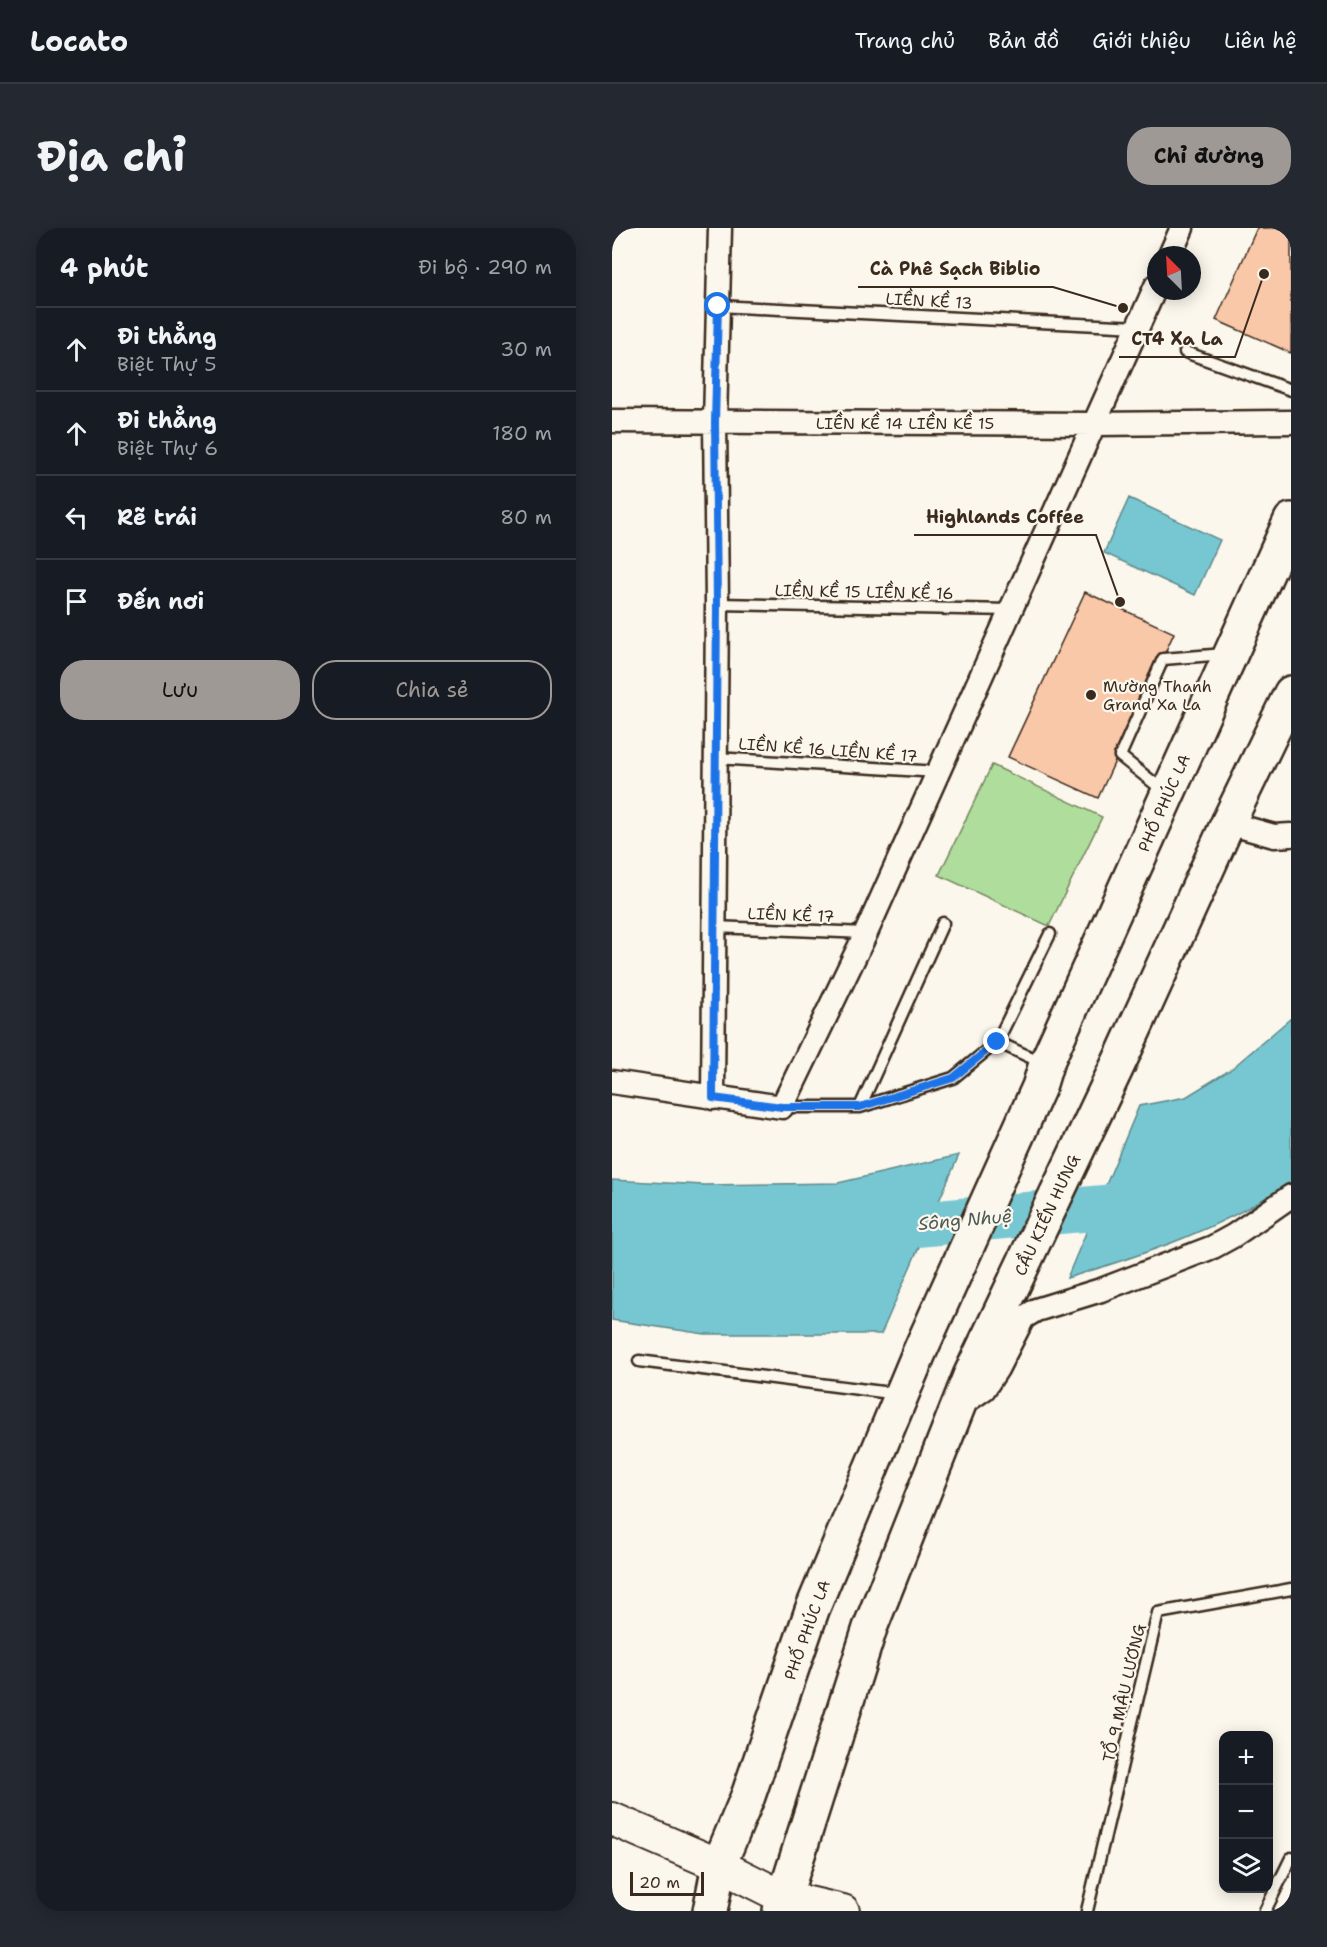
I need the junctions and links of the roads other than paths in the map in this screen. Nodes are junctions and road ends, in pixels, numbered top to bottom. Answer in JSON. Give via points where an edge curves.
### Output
{"nodes":[{"id":1,"x":720,"y":228,"type":"edge"},
{"id":2,"x":1182,"y":228,"type":"edge"},
{"id":3,"x":1174,"y":246,"type":"edge"},
{"id":4,"x":1150,"y":300,"type":"edge"},
{"id":5,"x":718,"y":306,"type":"junction"},
{"id":6,"x":1138,"y":327,"type":"junction"},
{"id":7,"x":1185,"y":352,"type":"dead end"},
{"id":8,"x":1291,"y":390,"type":"edge"},
{"id":9,"x":612,"y":421,"type":"edge"},
{"id":10,"x":715,"y":422,"type":"junction"},
{"id":11,"x":1291,"y":422,"type":"edge"},
{"id":12,"x":1095,"y":424,"type":"junction"},
{"id":13,"x":1291,"y":520,"type":"edge"},
{"id":14,"x":717,"y":604,"type":"junction"},
{"id":15,"x":1011,"y":610,"type":"junction"},
{"id":16,"x":1231,"y":653,"type":"junction"},
{"id":17,"x":1291,"y":693,"type":"edge"},
{"id":18,"x":716,"y":758,"type":"junction"},
{"id":19,"x":938,"y":772,"type":"junction"},
{"id":20,"x":1168,"y":794,"type":"junction"},
{"id":21,"x":1228,"y":823,"type":"junction"},
{"id":22,"x":1291,"y":835,"type":"edge"},
{"id":23,"x":943,"y":923,"type":"dead end"},
{"id":24,"x":714,"y":927,"type":"junction"},
{"id":25,"x":866,"y":933,"type":"junction"},
{"id":26,"x":1050,"y":934,"type":"dead end"},
{"id":27,"x":997,"y":1042,"type":"junction"},
{"id":28,"x":1042,"y":1075,"type":"junction"},
{"id":29,"x":612,"y":1082,"type":"edge"},
{"id":30,"x":713,"y":1098,"type":"junction"},
{"id":31,"x":782,"y":1107,"type":"junction"},
{"id":32,"x":860,"y":1107,"type":"junction"},
{"id":33,"x":1291,"y":1196,"type":"edge"},
{"id":34,"x":639,"y":1361,"type":"dead end"},
{"id":35,"x":902,"y":1394,"type":"junction"},
{"id":36,"x":958,"y":1407,"type":"junction"},
{"id":37,"x":1291,"y":1589,"type":"edge"},
{"id":38,"x":612,"y":1819,"type":"edge"},
{"id":39,"x":1291,"y":1858,"type":"edge"},
{"id":40,"x":719,"y":1865,"type":"junction"},
{"id":41,"x":781,"y":1904,"type":"edge"},
{"id":42,"x":710,"y":1911,"type":"edge"},
{"id":43,"x":843,"y":1911,"type":"edge"},
{"id":44,"x":1087,"y":1911,"type":"edge"},
{"id":45,"x":1265,"y":1911,"type":"edge"}],
"edges":[{"from":1,"to":5,"type":"street"},
{"from":2,"to":3,"type":"street"},
{"from":4,"to":6,"type":"street"},
{"from":5,"to":6,"type":"lane","name":"LIỀN KỀ 13"},
{"from":5,"to":10,"type":"street"},
{"from":6,"to":12,"type":"street"},
{"from":7,"to":8,"type":"lane"},
{"from":9,"to":10,"type":"street","name":"LIỀN KỀ 14 LIỀN KỀ 15"},
{"from":10,"to":12,"type":"street","name":"LIỀN KỀ 14 LIỀN KỀ 15"},
{"from":10,"to":14,"type":"street"},
{"from":11,"to":12,"type":"street","name":"LIỀN KỀ 14 LIỀN KỀ 15"},
{"from":12,"to":15,"type":"street"},
{"from":13,"to":16,"type":"highway","name":"PHỐ PHÚC LA"},
{"from":14,"to":15,"type":"lane","name":"LIỀN KỀ 15 LIỀN KỀ 16"},
{"from":14,"to":18,"type":"street"},
{"from":15,"to":19,"type":"street"},
{"from":16,"to":20,"type":"highway","name":"PHỐ PHÚC LA"},
{"from":16,"to":20,"type":"lane","via":[[1163,659],[1120,756]]},
{"from":17,"to":21,"type":"highway"},
{"from":18,"to":19,"type":"lane","name":"LIỀN KỀ 16 LIỀN KỀ 17"},
{"from":18,"to":24,"type":"street"},
{"from":19,"to":25,"type":"street"},
{"from":20,"to":28,"type":"highway","name":"PHỐ PHÚC LA"},
{"from":21,"to":22,"type":"street","via":[[1274,836]]},
{"from":21,"to":36,"type":"highway","name":"CẦU KIẾN HƯNG"},
{"from":23,"to":32,"type":"lane"},
{"from":24,"to":25,"type":"lane","name":"LIỀN KỀ 17"},
{"from":24,"to":30,"type":"street"},
{"from":25,"to":31,"type":"street"},
{"from":26,"to":27,"type":"lane"},
{"from":27,"to":28,"type":"lane"},
{"from":27,"to":32,"type":"lane","via":[[953,1078]]},
{"from":28,"to":35,"type":"highway","name":"PHỐ PHÚC LA"},
{"from":29,"to":30,"type":"street"},
{"from":30,"to":31,"type":"street"},
{"from":31,"to":32,"type":"lane"},
{"from":33,"to":36,"type":"street","via":[[1213,1247],[1023,1318],[984,1389]]},
{"from":34,"to":35,"type":"lane"},
{"from":35,"to":40,"type":"highway","name":"PHỐ PHÚC LA","via":[[812,1610],[748,1796]]},
{"from":36,"to":41,"type":"highway","via":[[870,1628]]},
{"from":37,"to":44,"type":"lane","name":"TỔ 9 MẬU LƯƠNG","via":[[1158,1613]]},
{"from":38,"to":40,"type":"street"},
{"from":39,"to":45,"type":"lane"},
{"from":40,"to":41,"type":"street"},
{"from":40,"to":42,"type":"highway","name":"PHỐ PHÚC LA"},
{"from":41,"to":43,"type":"street"}]}
